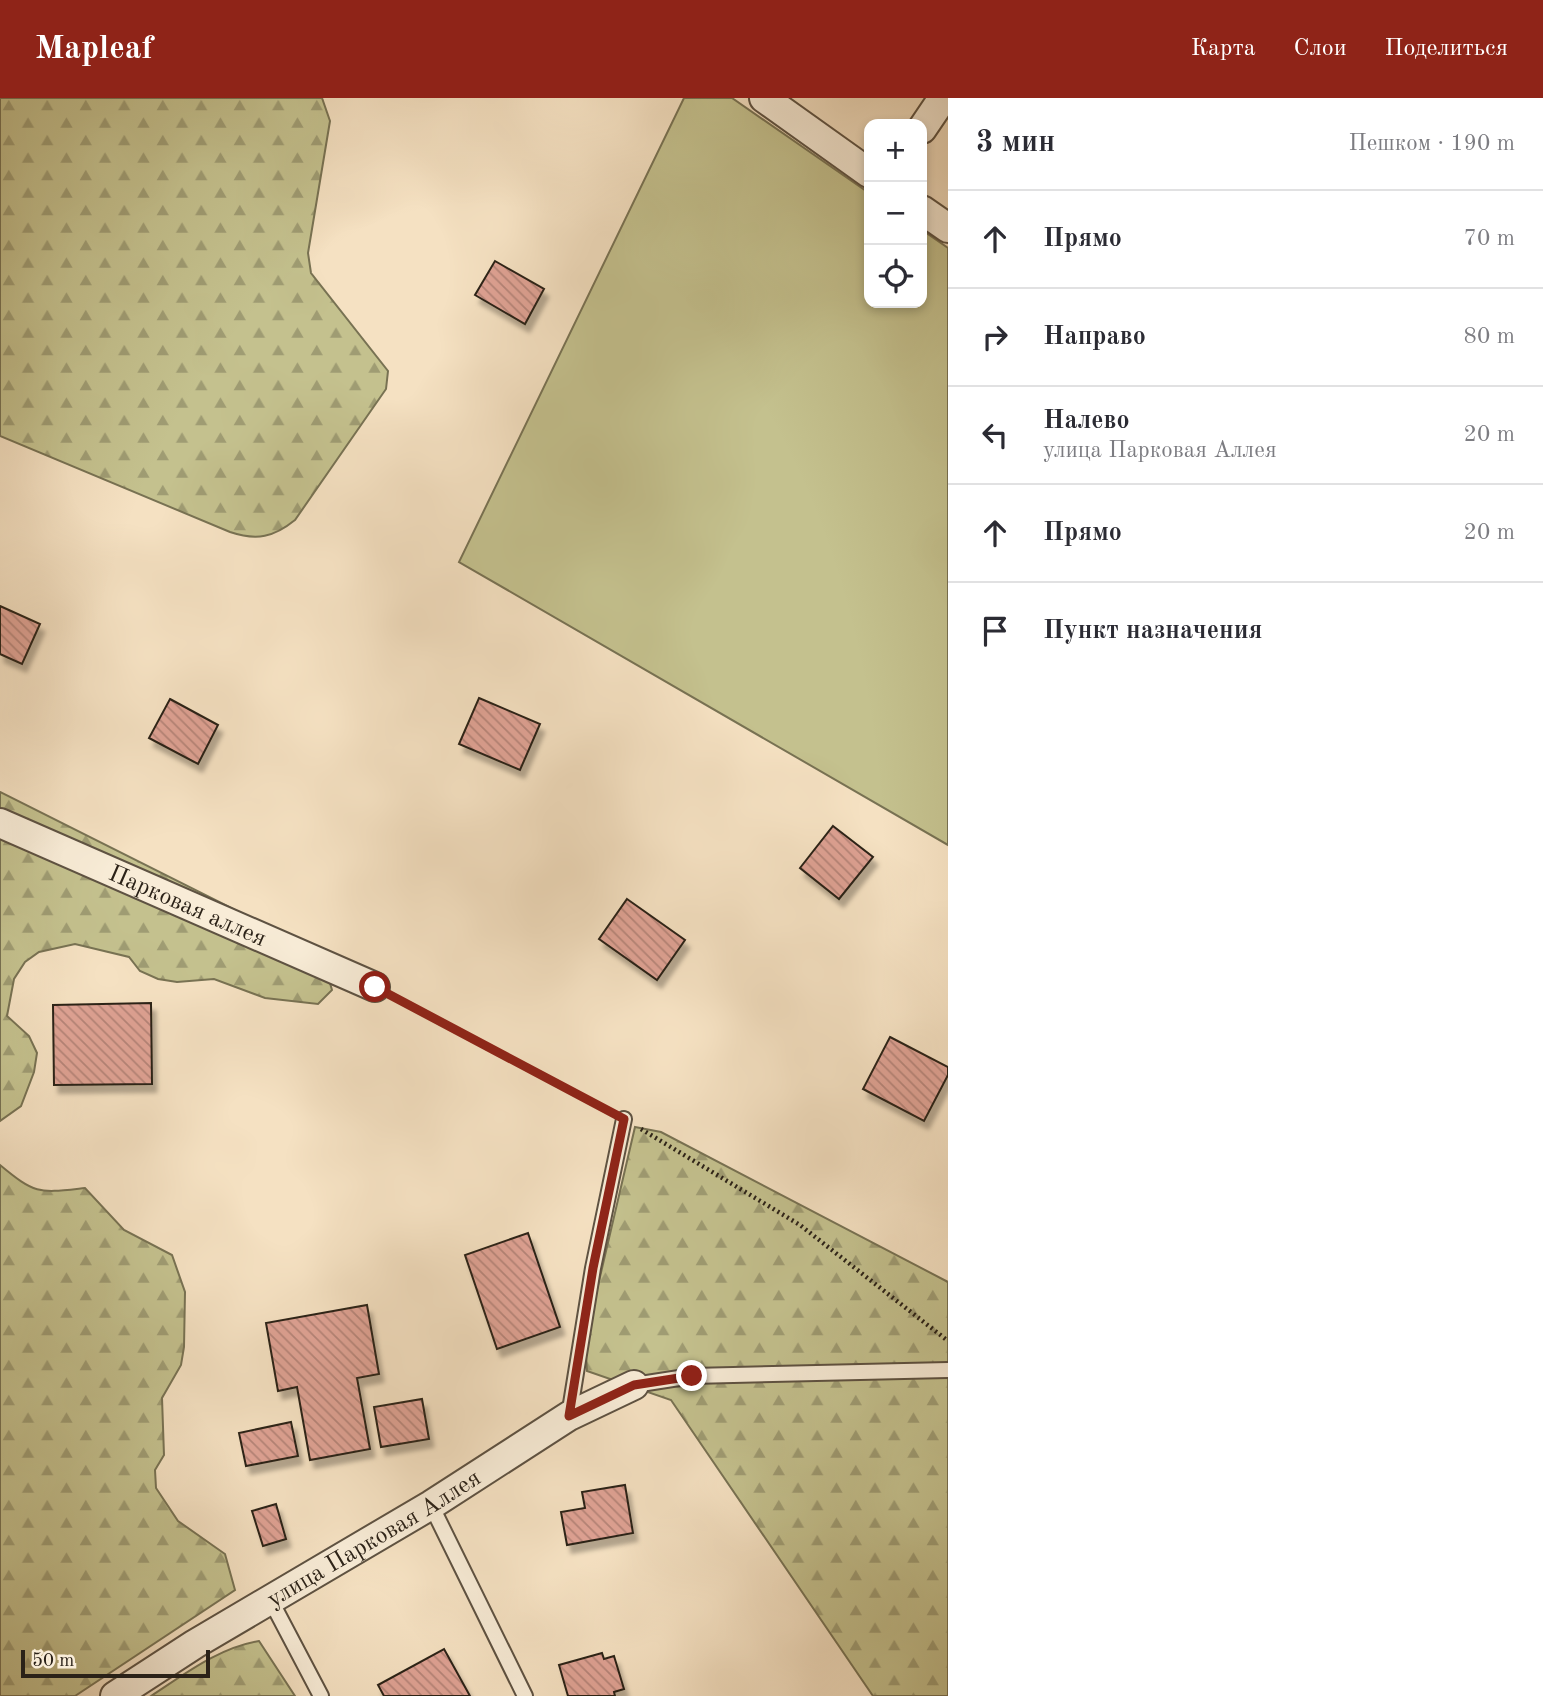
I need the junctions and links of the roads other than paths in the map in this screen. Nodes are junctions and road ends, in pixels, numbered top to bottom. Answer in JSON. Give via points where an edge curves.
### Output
{"nodes":[{"id":1,"x":764,"y":98,"type":"edge"},
{"id":2,"x":943,"y":98,"type":"edge"},
{"id":3,"x":927,"y":122,"type":"edge"},
{"id":4,"x":864,"y":169,"type":"edge"},
{"id":5,"x":927,"y":213,"type":"edge"},
{"id":6,"x":948,"y":228,"type":"edge"},
{"id":7,"x":0,"y":823,"type":"edge"},
{"id":8,"x":375,"y":987,"type":"road end"},
{"id":9,"x":624,"y":1119,"type":"road end"},
{"id":10,"x":948,"y":1370,"type":"edge"},
{"id":11,"x":634,"y":1385,"type":"joint"},
{"id":12,"x":569,"y":1416,"type":"junction"},
{"id":13,"x":431,"y":1505,"type":"junction"},
{"id":14,"x":270,"y":1599,"type":"junction"},
{"id":15,"x":115,"y":1696,"type":"edge"},
{"id":16,"x":321,"y":1696,"type":"edge"},
{"id":17,"x":525,"y":1696,"type":"edge"}],
"edges":[{"from":1,"to":4,"type":"street"},
{"from":2,"to":3,"type":"street"},
{"from":5,"to":6,"type":"street"},
{"from":7,"to":8,"type":"street","name":"Парковая аллея"},
{"from":9,"to":12,"type":"lane"},
{"from":10,"to":11,"type":"lane","via":[[706,1375]]},
{"from":11,"to":12,"type":"street","name":"улица Парковая Аллея"},
{"from":12,"to":13,"type":"street","name":"улица Парковая Аллея"},
{"from":13,"to":14,"type":"street","name":"улица Парковая Аллея"},
{"from":13,"to":17,"type":"lane"},
{"from":14,"to":15,"type":"street","name":"улица Парковая Аллея"},
{"from":14,"to":16,"type":"lane"}]}
